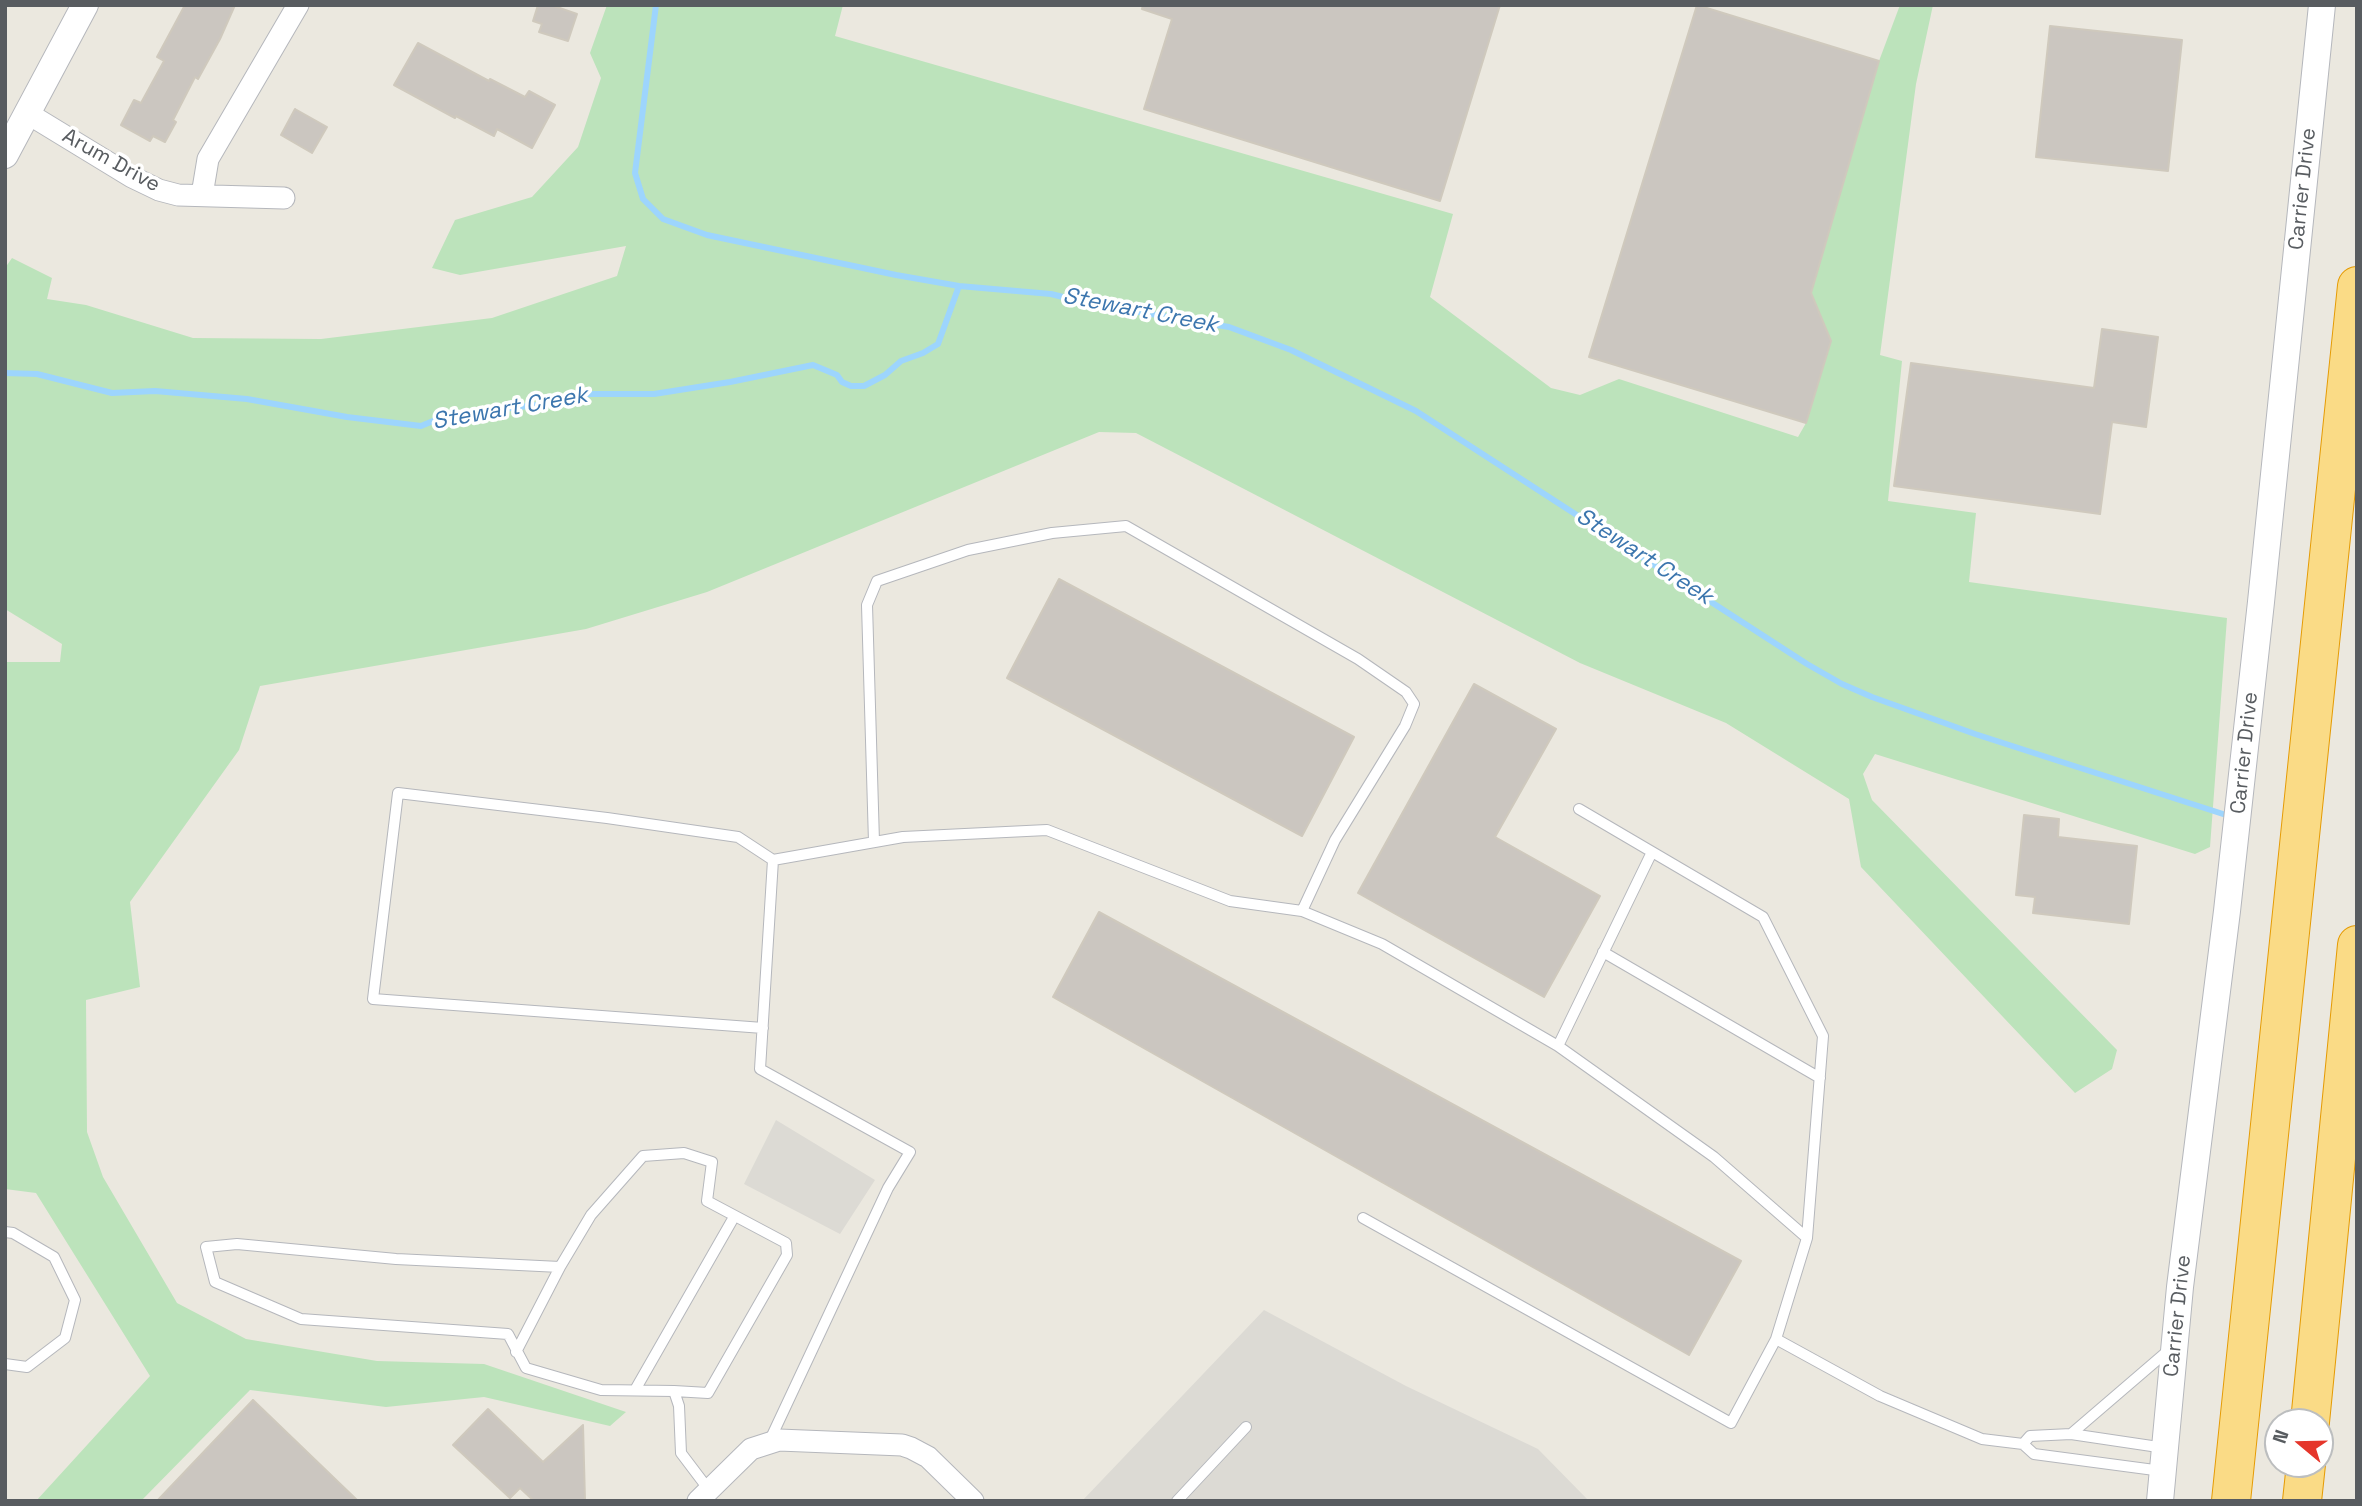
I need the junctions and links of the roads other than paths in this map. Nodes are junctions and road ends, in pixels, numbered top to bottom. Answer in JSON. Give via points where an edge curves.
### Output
{"nodes":[{"id":1,"x":85,"y":5,"type":"edge"},
{"id":2,"x":298,"y":5,"type":"edge"},
{"id":3,"x":2322,"y":5,"type":"edge"},
{"id":4,"x":27,"y":113,"type":"junction"},
{"id":5,"x":5,"y":155,"type":"edge"},
{"id":6,"x":202,"y":195,"type":"junction"},
{"id":7,"x":284,"y":198,"type":"dead end"},
{"id":8,"x":2357,"y":286,"type":"edge"},
{"id":9,"x":1579,"y":810,"type":"dead end"},
{"id":10,"x":874,"y":842,"type":"junction"},
{"id":11,"x":1652,"y":852,"type":"junction"},
{"id":12,"x":773,"y":860,"type":"junction"},
{"id":13,"x":1302,"y":911,"type":"junction"},
{"id":14,"x":2357,"y":944,"type":"edge"},
{"id":15,"x":1603,"y":952,"type":"junction"},
{"id":16,"x":763,"y":1028,"type":"junction"},
{"id":17,"x":1559,"y":1046,"type":"junction"},
{"id":18,"x":1820,"y":1078,"type":"junction"},
{"id":19,"x":734,"y":1217,"type":"junction"},
{"id":20,"x":1363,"y":1218,"type":"dead end"},
{"id":21,"x":5,"y":1232,"type":"edge"},
{"id":22,"x":1807,"y":1238,"type":"junction"},
{"id":23,"x":560,"y":1266,"type":"junction"},
{"id":24,"x":1776,"y":1339,"type":"junction"},
{"id":25,"x":2175,"y":1345,"type":"junction"},
{"id":26,"x":516,"y":1352,"type":"junction"},
{"id":27,"x":5,"y":1364,"type":"edge"},
{"id":28,"x":635,"y":1390,"type":"junction"},
{"id":29,"x":674,"y":1391,"type":"junction"},
{"id":30,"x":2311,"y":1408,"type":"edge"},
{"id":31,"x":1246,"y":1427,"type":"dead end"},
{"id":32,"x":2071,"y":1434,"type":"junction"},
{"id":33,"x":769,"y":1442,"type":"junction"},
{"id":34,"x":2023,"y":1444,"type":"junction"},
{"id":35,"x":2164,"y":1459,"type":"junction"},
{"id":36,"x":2304,"y":1478,"type":"edge"},
{"id":37,"x":704,"y":1495,"type":"edge"},
{"id":38,"x":973,"y":1501,"type":"edge"},
{"id":39,"x":1177,"y":1501,"type":"edge"},
{"id":40,"x":2160,"y":1501,"type":"edge"},
{"id":41,"x":2231,"y":1501,"type":"edge"},
{"id":42,"x":2302,"y":1501,"type":"edge"}],
"edges":[{"from":1,"to":4,"type":"street"},
{"from":2,"to":6,"type":"street","via":[[208,159]]},
{"from":3,"to":25,"type":"street","name":"Carrier Drive","via":[[2257,643]]},
{"from":4,"to":5,"type":"street"},
{"from":4,"to":6,"type":"street","name":"Arum Drive","via":[[159,190]]},
{"from":6,"to":7,"type":"street","name":"Arum Drive"},
{"from":8,"to":41,"type":"highway"},
{"from":9,"to":11,"type":"lane"},
{"from":10,"to":12,"type":"lane"},
{"from":10,"to":13,"type":"lane","via":[[1047,830],[1230,901]]},
{"from":10,"to":13,"type":"lane","via":[[867,605],[877,581],[968,550],[1052,533],[1126,526],[1358,659],[1406,692],[1415,704],[1335,840]]},
{"from":11,"to":15,"type":"lane"},
{"from":11,"to":18,"type":"lane","via":[[1763,917],[1823,1035]]},
{"from":12,"to":16,"type":"lane"},
{"from":12,"to":16,"type":"lane","via":[[738,836],[398,793],[373,999]]},
{"from":13,"to":17,"type":"lane","via":[[1382,944]]},
{"from":14,"to":30,"type":"highway"},
{"from":15,"to":17,"type":"lane"},
{"from":15,"to":18,"type":"lane"},
{"from":16,"to":33,"type":"lane","via":[[761,1069],[910,1152],[888,1188]]},
{"from":17,"to":22,"type":"lane","via":[[1714,1157]]},
{"from":18,"to":22,"type":"lane"},
{"from":19,"to":23,"type":"lane","via":[[706,1200],[712,1162],[684,1153],[643,1156],[591,1215]]},
{"from":19,"to":28,"type":"lane"},
{"from":19,"to":29,"type":"lane","via":[[786,1243],[787,1255],[708,1392]]},
{"from":20,"to":24,"type":"lane","via":[[1731,1423]]},
{"from":21,"to":27,"type":"lane","via":[[54,1257],[75,1300],[65,1338],[27,1367]]},
{"from":22,"to":24,"type":"lane"},
{"from":23,"to":26,"type":"lane"},
{"from":23,"to":26,"type":"lane","via":[[396,1259],[237,1244],[206,1247],[215,1282],[301,1319],[508,1334]]},
{"from":24,"to":34,"type":"lane","via":[[1905,1407],[1982,1439]]},
{"from":25,"to":32,"type":"lane"},
{"from":25,"to":35,"type":"street","name":"Carrier Drive"},
{"from":26,"to":28,"type":"lane","via":[[526,1368],[601,1390]]},
{"from":28,"to":29,"type":"lane"},
{"from":29,"to":37,"type":"lane","via":[[681,1452]]},
{"from":31,"to":39,"type":"lane"},
{"from":32,"to":34,"type":"lane","via":[[2030,1436]]},
{"from":32,"to":35,"type":"lane"},
{"from":33,"to":37,"type":"street","via":[[751,1449]]},
{"from":33,"to":38,"type":"street","via":[[902,1445],[928,1457]]},
{"from":34,"to":35,"type":"lane","via":[[2034,1454]]},
{"from":35,"to":40,"type":"street","name":"Carrier Drive"},
{"from":36,"to":42,"type":"highway"}]}
